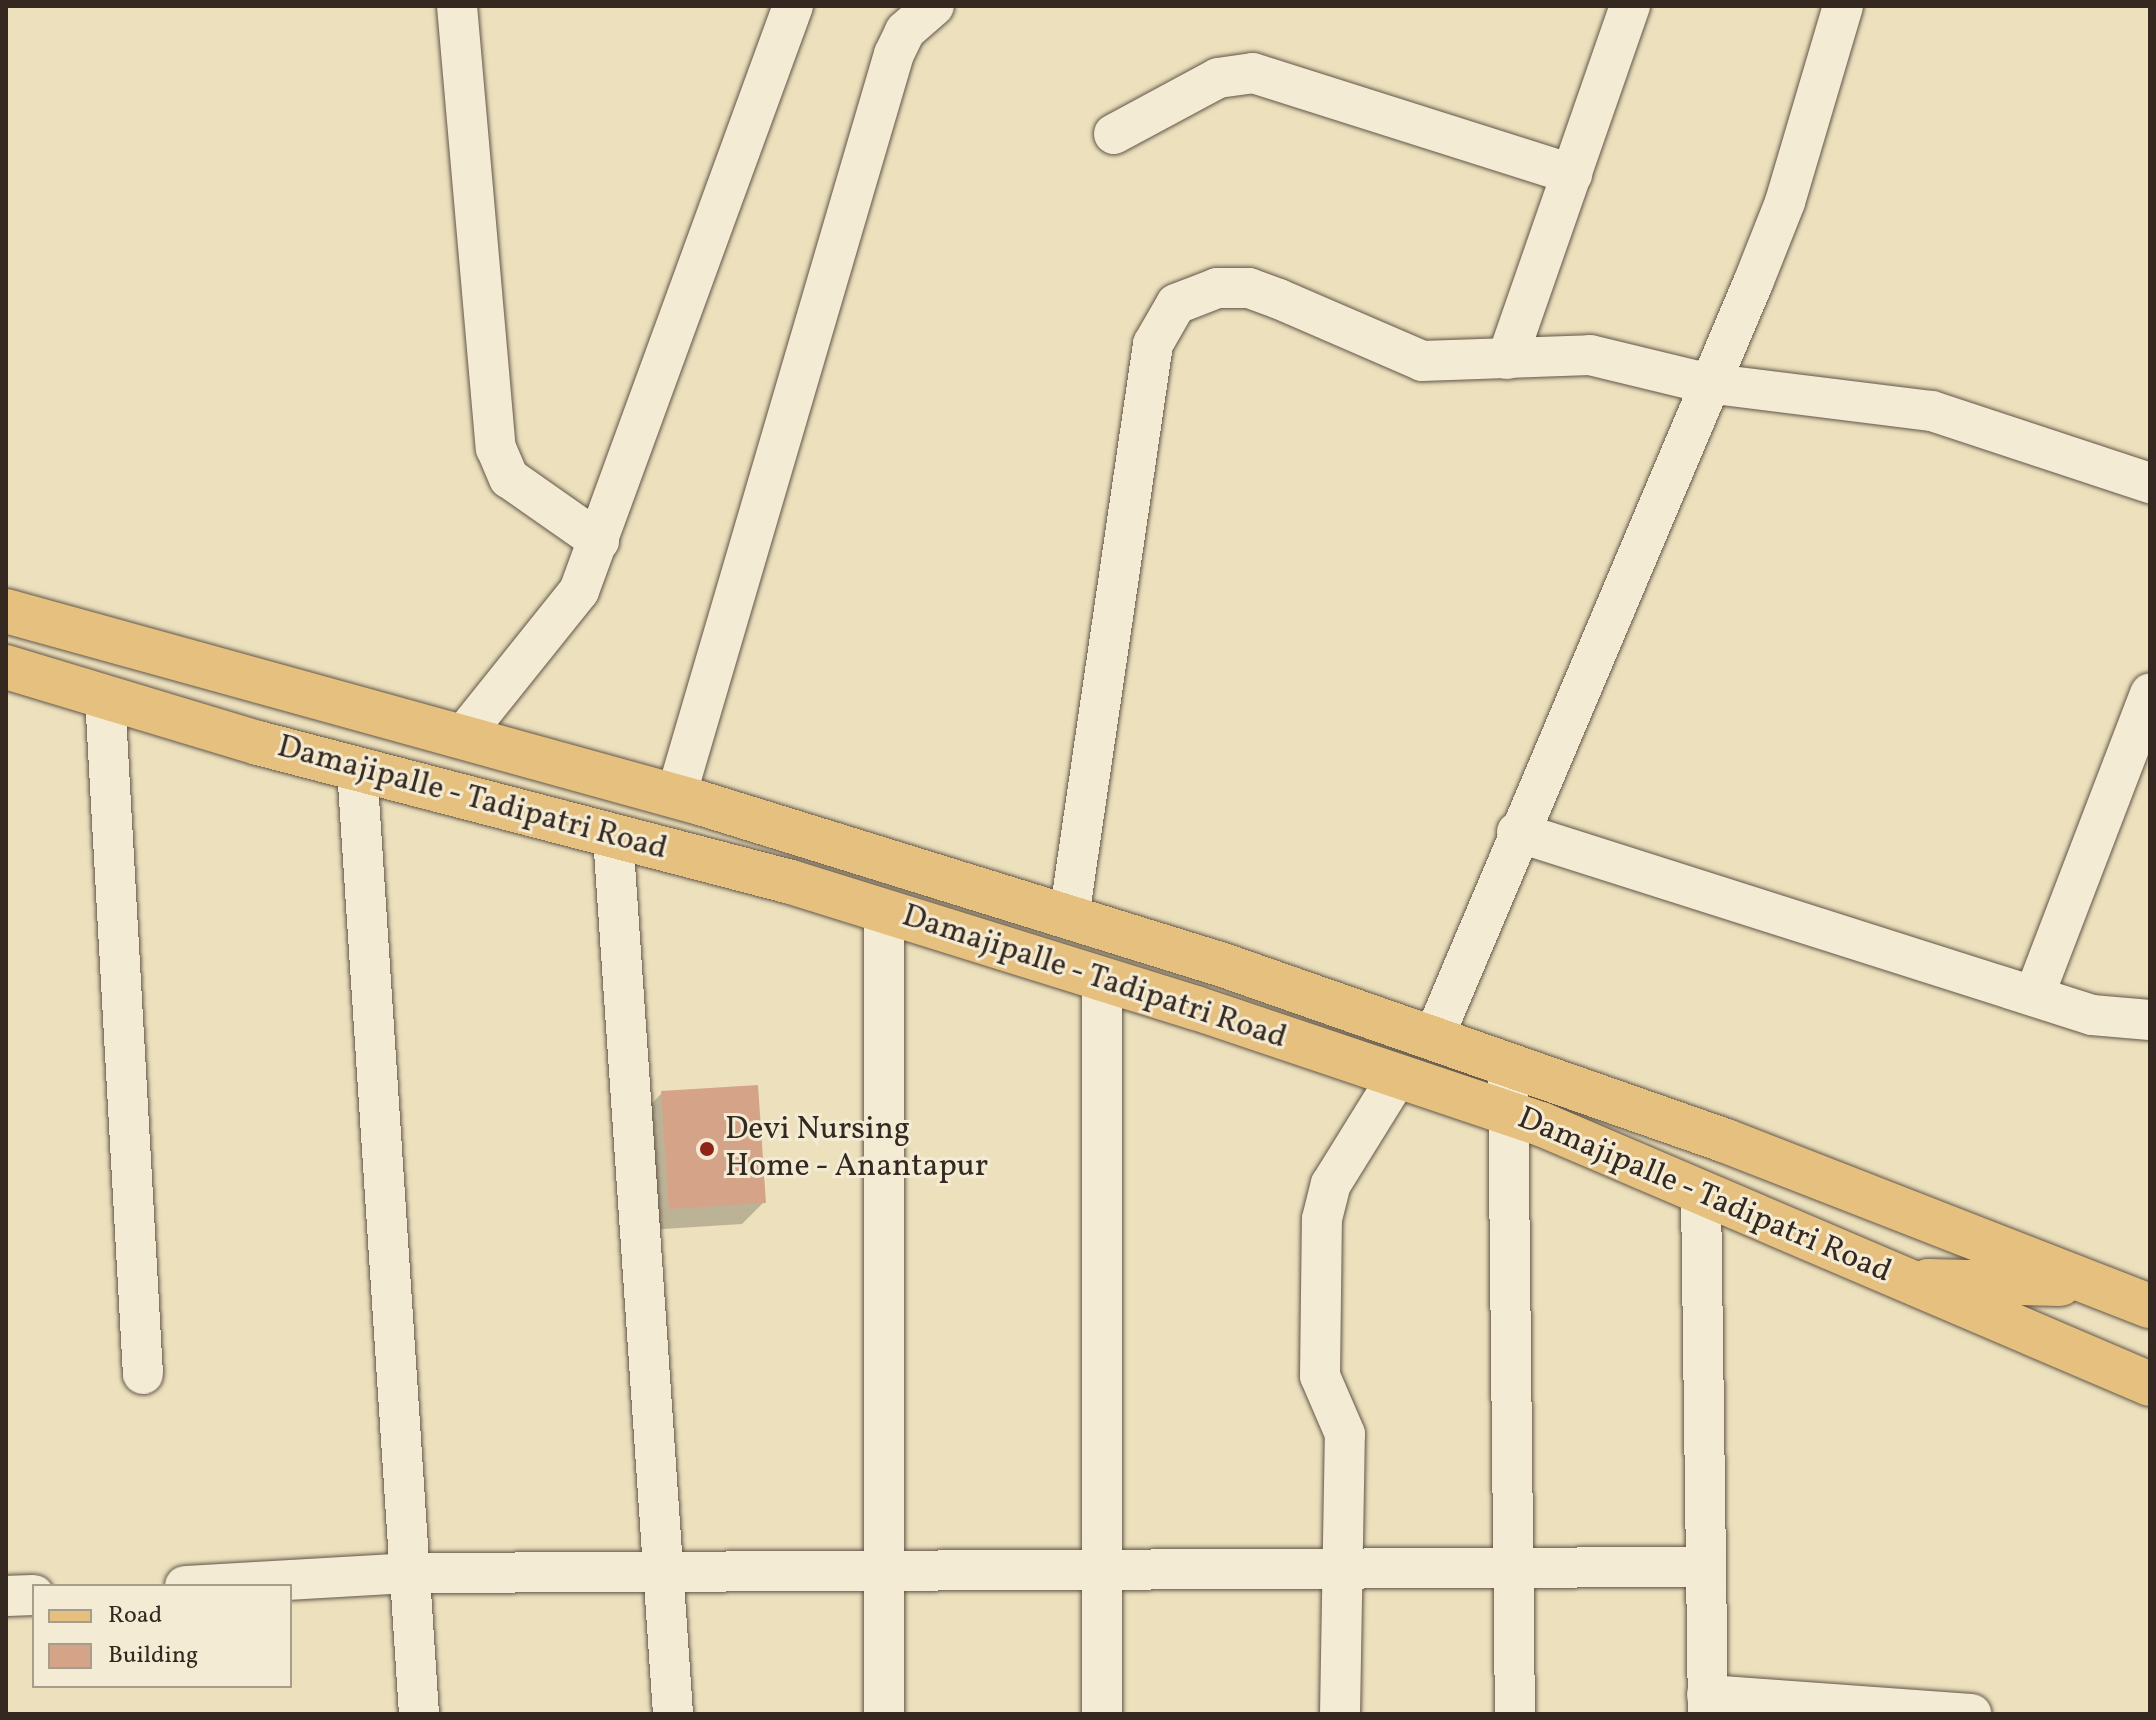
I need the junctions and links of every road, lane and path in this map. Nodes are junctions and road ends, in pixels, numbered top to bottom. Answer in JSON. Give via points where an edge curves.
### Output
{"nodes":[{"id":1,"x":457,"y":6,"type":"edge"},
{"id":2,"x":793,"y":6,"type":"edge"},
{"id":3,"x":934,"y":6,"type":"edge"},
{"id":4,"x":1630,"y":6,"type":"edge"},
{"id":5,"x":1843,"y":6,"type":"edge"},
{"id":6,"x":1114,"y":134,"type":"dead end"},
{"id":7,"x":1572,"y":174,"type":"junction"},
{"id":8,"x":1507,"y":359,"type":"junction"},
{"id":9,"x":1706,"y":383,"type":"junction"},
{"id":10,"x":2150,"y":483,"type":"edge"},
{"id":11,"x":599,"y":541,"type":"junction"},
{"id":12,"x":6,"y":611,"type":"edge"},
{"id":13,"x":6,"y":667,"type":"edge"},
{"id":14,"x":2150,"y":694,"type":"edge"},
{"id":15,"x":105,"y":697,"type":"junction"},
{"id":16,"x":462,"y":737,"type":"junction"},
{"id":17,"x":357,"y":768,"type":"junction"},
{"id":18,"x":676,"y":796,"type":"junction"},
{"id":19,"x":1517,"y":832,"type":"junction"},
{"id":20,"x":613,"y":836,"type":"junction"},
{"id":21,"x":884,"y":911,"type":"junction"},
{"id":22,"x":1069,"y":917,"type":"junction"},
{"id":23,"x":1102,"y":979,"type":"junction"},
{"id":24,"x":2034,"y":996,"type":"junction"},
{"id":25,"x":2150,"y":1020,"type":"edge"},
{"id":26,"x":1433,"y":1039,"type":"junction"},
{"id":27,"x":1507,"y":1065,"type":"junction"},
{"id":28,"x":1398,"y":1076,"type":"junction"},
{"id":29,"x":1508,"y":1113,"type":"junction"},
{"id":30,"x":1701,"y":1193,"type":"junction"},
{"id":31,"x":1905,"y":1280,"type":"junction"},
{"id":32,"x":2087,"y":1284,"type":"junction"},
{"id":33,"x":2150,"y":1285,"type":"edge"},
{"id":34,"x":2150,"y":1306,"type":"edge"},
{"id":35,"x":143,"y":1374,"type":"dead end"},
{"id":36,"x":2150,"y":1384,"type":"edge"},
{"id":37,"x":1706,"y":1567,"type":"junction"},
{"id":38,"x":1515,"y":1568,"type":"junction"},
{"id":39,"x":1341,"y":1569,"type":"junction"},
{"id":40,"x":1103,"y":1570,"type":"junction"},
{"id":41,"x":886,"y":1571,"type":"junction"},
{"id":42,"x":664,"y":1572,"type":"junction"},
{"id":43,"x":410,"y":1573,"type":"junction"},
{"id":44,"x":220,"y":1584,"type":"edge"},
{"id":45,"x":32,"y":1595,"type":"edge"},
{"id":46,"x":6,"y":1596,"type":"edge"},
{"id":47,"x":1708,"y":1704,"type":"edge"},
{"id":48,"x":419,"y":1714,"type":"edge"},
{"id":49,"x":673,"y":1714,"type":"edge"},
{"id":50,"x":884,"y":1714,"type":"edge"},
{"id":51,"x":1102,"y":1714,"type":"edge"},
{"id":52,"x":1340,"y":1714,"type":"edge"},
{"id":53,"x":1515,"y":1714,"type":"edge"},
{"id":54,"x":1971,"y":1714,"type":"edge"}],
"edges":[{"from":1,"to":11,"type":"street","via":[[496,448],[509,478]]},
{"from":2,"to":11,"type":"street"},
{"from":3,"to":18,"type":"street","via":[[905,31],[894,54]]},
{"from":4,"to":7,"type":"street"},
{"from":5,"to":9,"type":"street","via":[[1785,202]]},
{"from":6,"to":7,"type":"street","via":[[1218,78],[1253,73]]},
{"from":7,"to":8,"type":"street"},
{"from":8,"to":9,"type":"street","via":[[1590,355]]},
{"from":8,"to":22,"type":"street","via":[[1422,361],[1249,288],[1217,288],[1176,304],[1153,344]]},
{"from":9,"to":10,"type":"street","via":[[1932,411]]},
{"from":9,"to":19,"type":"street"},
{"from":11,"to":16,"type":"street","via":[[579,591],[554,628]]},
{"from":12,"to":16,"type":"main road","name":"Damajipalle - Tadipatri Road"},
{"from":13,"to":15,"type":"main road","name":"Damajipalle - Tadipatri Road"},
{"from":14,"to":24,"type":"street"},
{"from":15,"to":17,"type":"main road","name":"Damajipalle - Tadipatri Road"},
{"from":15,"to":35,"type":"street"},
{"from":16,"to":18,"type":"main road","name":"Damajipalle - Tadipatri Road"},
{"from":17,"to":20,"type":"main road","name":"Damajipalle - Tadipatri Road"},
{"from":17,"to":43,"type":"street"},
{"from":18,"to":22,"type":"main road","name":"Damajipalle - Tadipatri Road"},
{"from":19,"to":24,"type":"street"},
{"from":19,"to":26,"type":"street"},
{"from":20,"to":21,"type":"main road","name":"Damajipalle - Tadipatri Road"},
{"from":20,"to":42,"type":"street"},
{"from":21,"to":23,"type":"main road","name":"Damajipalle - Tadipatri Road"},
{"from":21,"to":41,"type":"street"},
{"from":22,"to":26,"type":"main road","name":"Damajipalle - Tadipatri Road"},
{"from":23,"to":28,"type":"main road","name":"Damajipalle - Tadipatri Road"},
{"from":23,"to":40,"type":"street"},
{"from":24,"to":25,"type":"street","via":[[2092,1015]]},
{"from":26,"to":27,"type":"main road","name":"Damajipalle - Tadipatri Road"},
{"from":27,"to":29,"type":"street"},
{"from":27,"to":32,"type":"main road","name":"Damajipalle - Tadipatri Road","via":[[1726,1141]]},
{"from":28,"to":29,"type":"main road","name":"Damajipalle - Tadipatri Road"},
{"from":28,"to":39,"type":"street","via":[[1331,1184],[1322,1219],[1320,1376],[1345,1434]]},
{"from":29,"to":30,"type":"main road","name":"Damajipalle - Tadipatri Road"},
{"from":29,"to":38,"type":"street"},
{"from":30,"to":31,"type":"main road","name":"Damajipalle - Tadipatri Road"},
{"from":30,"to":37,"type":"street"},
{"from":31,"to":32,"type":"main road"},
{"from":31,"to":36,"type":"main road","name":"Damajipalle - Tadipatri Road"},
{"from":32,"to":33,"type":"main road"},
{"from":32,"to":34,"type":"main road","name":"Damajipalle - Tadipatri Road"},
{"from":37,"to":38,"type":"street"},
{"from":37,"to":47,"type":"street"},
{"from":38,"to":39,"type":"street"},
{"from":38,"to":53,"type":"street"},
{"from":39,"to":40,"type":"street"},
{"from":39,"to":52,"type":"street"},
{"from":40,"to":41,"type":"street"},
{"from":40,"to":51,"type":"street"},
{"from":41,"to":42,"type":"street"},
{"from":41,"to":50,"type":"street"},
{"from":42,"to":43,"type":"street"},
{"from":42,"to":49,"type":"street"},
{"from":43,"to":44,"type":"street"},
{"from":43,"to":48,"type":"street"},
{"from":45,"to":46,"type":"street"},
{"from":47,"to":54,"type":"street"}]}
